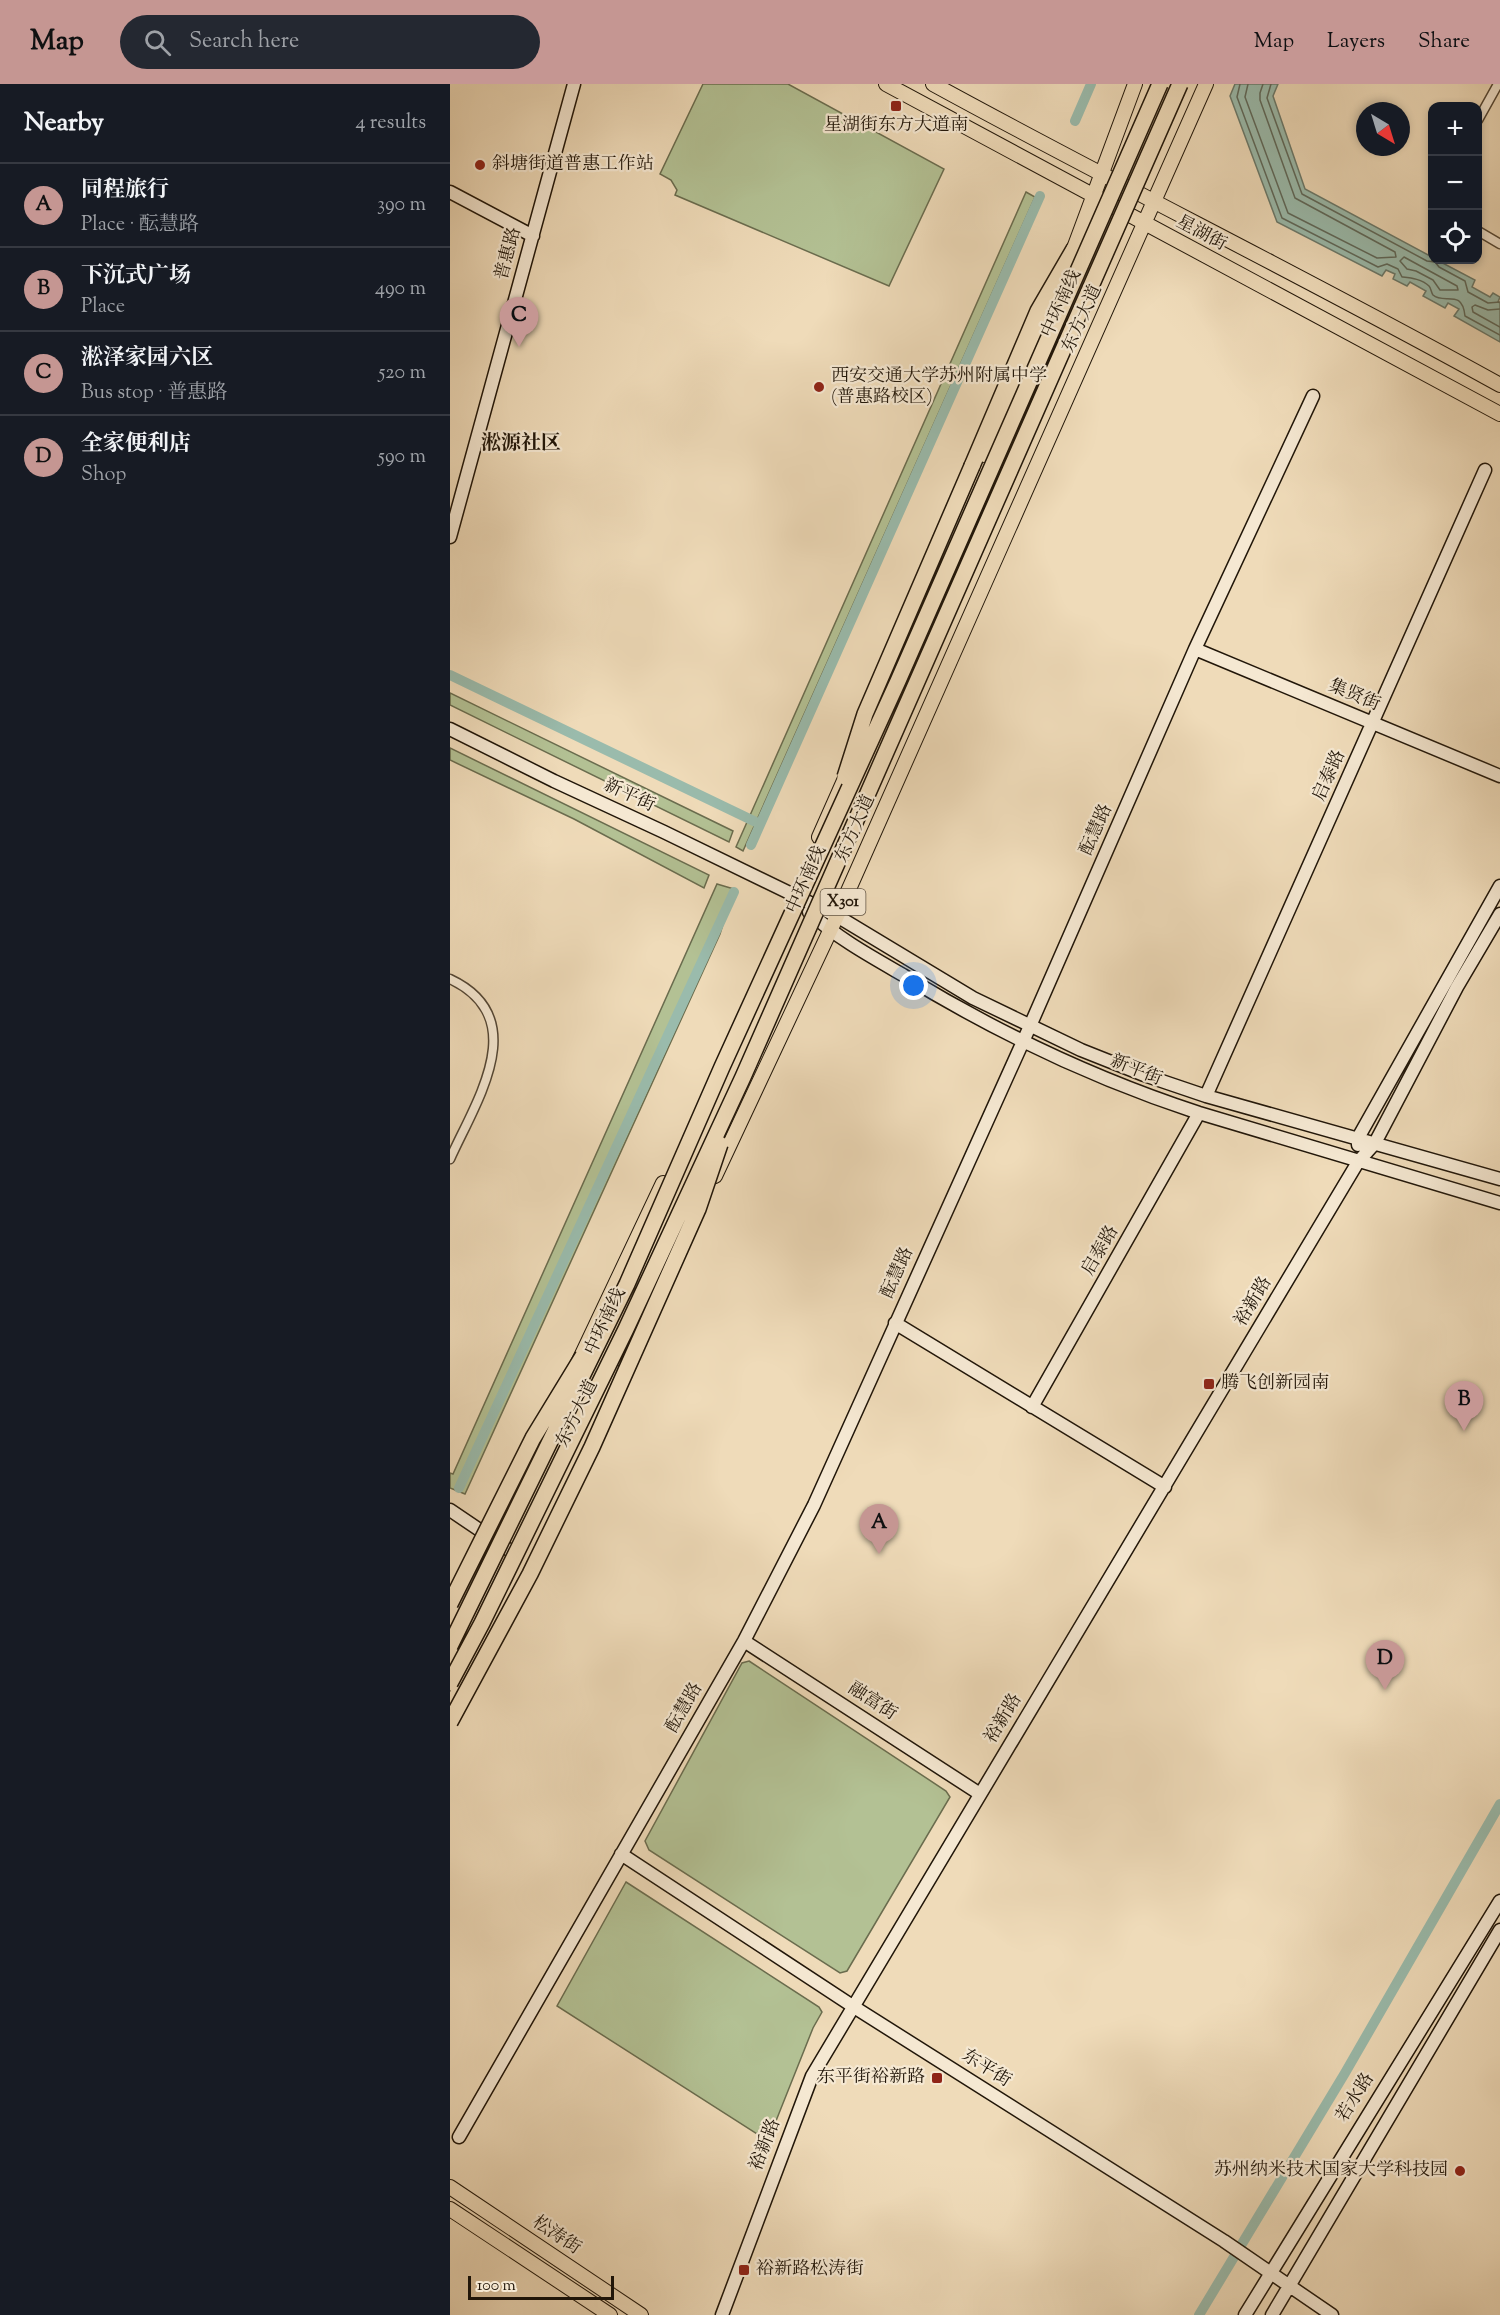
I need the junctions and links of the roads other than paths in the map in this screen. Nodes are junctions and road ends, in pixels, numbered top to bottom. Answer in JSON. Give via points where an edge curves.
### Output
{"nodes":[{"id":1,"x":574,"y":84,"type":"edge"},
{"id":2,"x":886,"y":84,"type":"edge"},
{"id":3,"x":933,"y":84,"type":"edge"},
{"id":4,"x":1135,"y":84,"type":"edge"},
{"id":5,"x":1160,"y":84,"type":"edge"},
{"id":6,"x":1179,"y":84,"type":"edge"},
{"id":7,"x":1206,"y":84,"type":"edge"},
{"id":8,"x":1498,"y":84,"type":"edge"},
{"id":9,"x":1482,"y":113,"type":"edge"},
{"id":10,"x":1100,"y":173,"type":"junction"},
{"id":11,"x":450,"y":192,"type":"edge"},
{"id":12,"x":1094,"y":197,"type":"junction"},
{"id":13,"x":1154,"y":202,"type":"junction"},
{"id":14,"x":1145,"y":225,"type":"junction"},
{"id":15,"x":1482,"y":233,"type":"edge"},
{"id":16,"x":533,"y":236,"type":"junction"},
{"id":17,"x":1500,"y":244,"type":"edge"},
{"id":18,"x":1074,"y":249,"type":"junction"},
{"id":19,"x":1500,"y":385,"type":"edge"},
{"id":20,"x":1313,"y":396,"type":"dead end"},
{"id":21,"x":1500,"y":414,"type":"edge"},
{"id":22,"x":1485,"y":470,"type":"dead end"},
{"id":23,"x":450,"y":537,"type":"edge"},
{"id":24,"x":1195,"y":650,"type":"junction"},
{"id":25,"x":1373,"y":724,"type":"junction"},
{"id":26,"x":450,"y":729,"type":"edge"},
{"id":27,"x":1500,"y":776,"type":"edge"},
{"id":28,"x":823,"y":843,"type":"junction"},
{"id":29,"x":1500,"y":886,"type":"edge"},
{"id":30,"x":793,"y":896,"type":"junction"},
{"id":31,"x":1500,"y":914,"type":"edge"},
{"id":32,"x":837,"y":916,"type":"junction"},
{"id":33,"x":829,"y":931,"type":"junction"},
{"id":34,"x":450,"y":979,"type":"edge"},
{"id":35,"x":1030,"y":1026,"type":"junction"},
{"id":36,"x":1023,"y":1041,"type":"junction"},
{"id":37,"x":743,"y":1077,"type":"junction"},
{"id":38,"x":1206,"y":1096,"type":"junction"},
{"id":39,"x":1199,"y":1113,"type":"junction"},
{"id":40,"x":1358,"y":1138,"type":"junction"},
{"id":41,"x":1375,"y":1143,"type":"junction"},
{"id":42,"x":450,"y":1159,"type":"edge"},
{"id":43,"x":1358,"y":1161,"type":"junction"},
{"id":44,"x":1500,"y":1179,"type":"edge"},
{"id":45,"x":1500,"y":1203,"type":"edge"},
{"id":46,"x":627,"y":1284,"type":"junction"},
{"id":47,"x":895,"y":1323,"type":"junction"},
{"id":48,"x":1032,"y":1407,"type":"junction"},
{"id":49,"x":1165,"y":1487,"type":"junction"},
{"id":50,"x":450,"y":1510,"type":"edge"},
{"id":51,"x":491,"y":1540,"type":"junction"},
{"id":52,"x":526,"y":1562,"type":"junction"},
{"id":53,"x":450,"y":1604,"type":"edge"},
{"id":54,"x":450,"y":1618,"type":"edge"},
{"id":55,"x":744,"y":1641,"type":"junction"},
{"id":56,"x":450,"y":1646,"type":"edge"},
{"id":57,"x":450,"y":1683,"type":"edge"},
{"id":58,"x":450,"y":1707,"type":"edge"},
{"id":59,"x":450,"y":1722,"type":"edge"},
{"id":60,"x":980,"y":1794,"type":"junction"},
{"id":61,"x":621,"y":1854,"type":"junction"},
{"id":62,"x":1500,"y":1901,"type":"edge"},
{"id":63,"x":1500,"y":1930,"type":"edge"},
{"id":64,"x":855,"y":2007,"type":"junction"},
{"id":65,"x":459,"y":2137,"type":"dead end"},
{"id":66,"x":450,"y":2187,"type":"edge"},
{"id":67,"x":450,"y":2210,"type":"edge"},
{"id":68,"x":1271,"y":2271,"type":"junction"},
{"id":69,"x":1288,"y":2287,"type":"junction"},
{"id":70,"x":610,"y":2315,"type":"edge"},
{"id":71,"x":641,"y":2315,"type":"edge"},
{"id":72,"x":722,"y":2315,"type":"edge"},
{"id":73,"x":1245,"y":2315,"type":"edge"},
{"id":74,"x":1272,"y":2315,"type":"edge"},
{"id":75,"x":1332,"y":2315,"type":"edge"}],
"edges":[{"from":1,"to":16,"type":"street","name":"普惠路"},
{"from":2,"to":12,"type":"main road","name":"星湖街"},
{"from":3,"to":10,"type":"main road","name":"星湖街"},
{"from":4,"to":10,"type":"main road","name":"东方大道","number":"X301"},
{"from":5,"to":28,"type":"highway","name":"中环南线","bridge":true},
{"from":6,"to":37,"type":"highway","name":"中环南线","bridge":true},
{"from":7,"to":13,"type":"main road","name":"东方大道","number":"X301"},
{"from":8,"to":9,"type":"street"},
{"from":10,"to":12,"type":"main road","name":"东方大道","number":"X301"},
{"from":10,"to":13,"type":"main road","name":"星湖街"},
{"from":11,"to":16,"type":"street"},
{"from":12,"to":14,"type":"main road","name":"星湖街"},
{"from":12,"to":18,"type":"main road","name":"东方大道","number":"X301"},
{"from":13,"to":14,"type":"main road","name":"东方大道","number":"X301"},
{"from":13,"to":19,"type":"main road","name":"星湖街"},
{"from":14,"to":21,"type":"main road","name":"星湖街"},
{"from":14,"to":32,"type":"main road","name":"东方大道","number":"X301"},
{"from":15,"to":17,"type":"street"},
{"from":16,"to":23,"type":"street","name":"普惠路"},
{"from":18,"to":28,"type":"highway","bridge":true,"via":[[1038,311],[865,714]]},
{"from":18,"to":30,"type":"main road","name":"东方大道","number":"X301"},
{"from":20,"to":24,"type":"street","name":"酝慧路"},
{"from":22,"to":25,"type":"street","name":"启泰路"},
{"from":24,"to":25,"type":"street","name":"集贤街"},
{"from":24,"to":35,"type":"street","name":"酝慧路"},
{"from":25,"to":27,"type":"street","name":"集贤街"},
{"from":25,"to":38,"type":"street","name":"启泰路"},
{"from":26,"to":30,"type":"street","name":"新平街"},
{"from":28,"to":46,"type":"highway","name":"中环南线","bridge":true},
{"from":29,"to":40,"type":"street"},
{"from":30,"to":32,"type":"street","name":"新平街"},
{"from":30,"to":33,"type":"street","name":"新平街"},
{"from":30,"to":51,"type":"main road","name":"东方大道","number":"X301","via":[[628,1261]]},
{"from":31,"to":41,"type":"street","name":"裕新路"},
{"from":32,"to":33,"type":"main road","name":"东方大道","number":"X301"},
{"from":32,"to":35,"type":"street","name":"新平街","via":[[973,998]]},
{"from":33,"to":36,"type":"street","name":"新平街","via":[[961,1011]]},
{"from":33,"to":52,"type":"main road","name":"东方大道","number":"X301","via":[[748,1109]]},
{"from":34,"to":42,"type":"street","via":[[468,989],[484,1006],[495,1039],[488,1075]]},
{"from":35,"to":36,"type":"street","name":"酝慧路"},
{"from":35,"to":38,"type":"street","name":"新平街","via":[[1144,1076]]},
{"from":36,"to":39,"type":"street","name":"新平街","via":[[1153,1098]]},
{"from":36,"to":47,"type":"street","name":"酝慧路"},
{"from":37,"to":57,"type":"highway","name":"中环南线","bridge":true,"via":[[626,1329]]},
{"from":37,"to":59,"type":"highway","bridge":true,"via":[[698,1209],[636,1349],[530,1574]]},
{"from":38,"to":40,"type":"street","name":"新平街"},
{"from":39,"to":43,"type":"street","name":"新平街"},
{"from":39,"to":48,"type":"street","name":"启泰路"},
{"from":40,"to":41,"type":"street","name":"新平街"},
{"from":40,"to":43,"type":"street"},
{"from":41,"to":43,"type":"street","name":"裕新路"},
{"from":41,"to":44,"type":"street","name":"新平街"},
{"from":43,"to":45,"type":"street","name":"新平街"},
{"from":43,"to":49,"type":"street","name":"裕新路"},
{"from":46,"to":53,"type":"highway","bridge":true,"via":[[533,1438]]},
{"from":46,"to":56,"type":"highway","name":"中环南线","bridge":true},
{"from":47,"to":48,"type":"street"},
{"from":47,"to":55,"type":"street","name":"酝慧路","via":[[814,1505]]},
{"from":48,"to":49,"type":"street"},
{"from":49,"to":60,"type":"street","name":"裕新路"},
{"from":50,"to":51,"type":"street"},
{"from":51,"to":52,"type":"street"},
{"from":51,"to":54,"type":"main road","name":"东方大道","number":"X301"},
{"from":52,"to":58,"type":"main road","name":"东方大道","number":"X301"},
{"from":55,"to":60,"type":"street","name":"融富街"},
{"from":55,"to":61,"type":"street","name":"酝慧路"},
{"from":60,"to":64,"type":"street","name":"裕新路"},
{"from":61,"to":64,"type":"street","name":"东平街"},
{"from":61,"to":65,"type":"street","name":"酝慧路"},
{"from":62,"to":68,"type":"street","name":"若水路"},
{"from":63,"to":69,"type":"street","name":"若水路"},
{"from":64,"to":68,"type":"street","name":"东平街"},
{"from":64,"to":72,"type":"street","name":"裕新路","via":[[812,2076]]},
{"from":66,"to":71,"type":"main road","name":"松涛街"},
{"from":67,"to":70,"type":"main road","name":"松涛街"},
{"from":68,"to":69,"type":"street","name":"东平街"},
{"from":68,"to":73,"type":"street","name":"若水路"},
{"from":69,"to":74,"type":"street","name":"若水路"},
{"from":69,"to":75,"type":"street","name":"东平街"}]}
